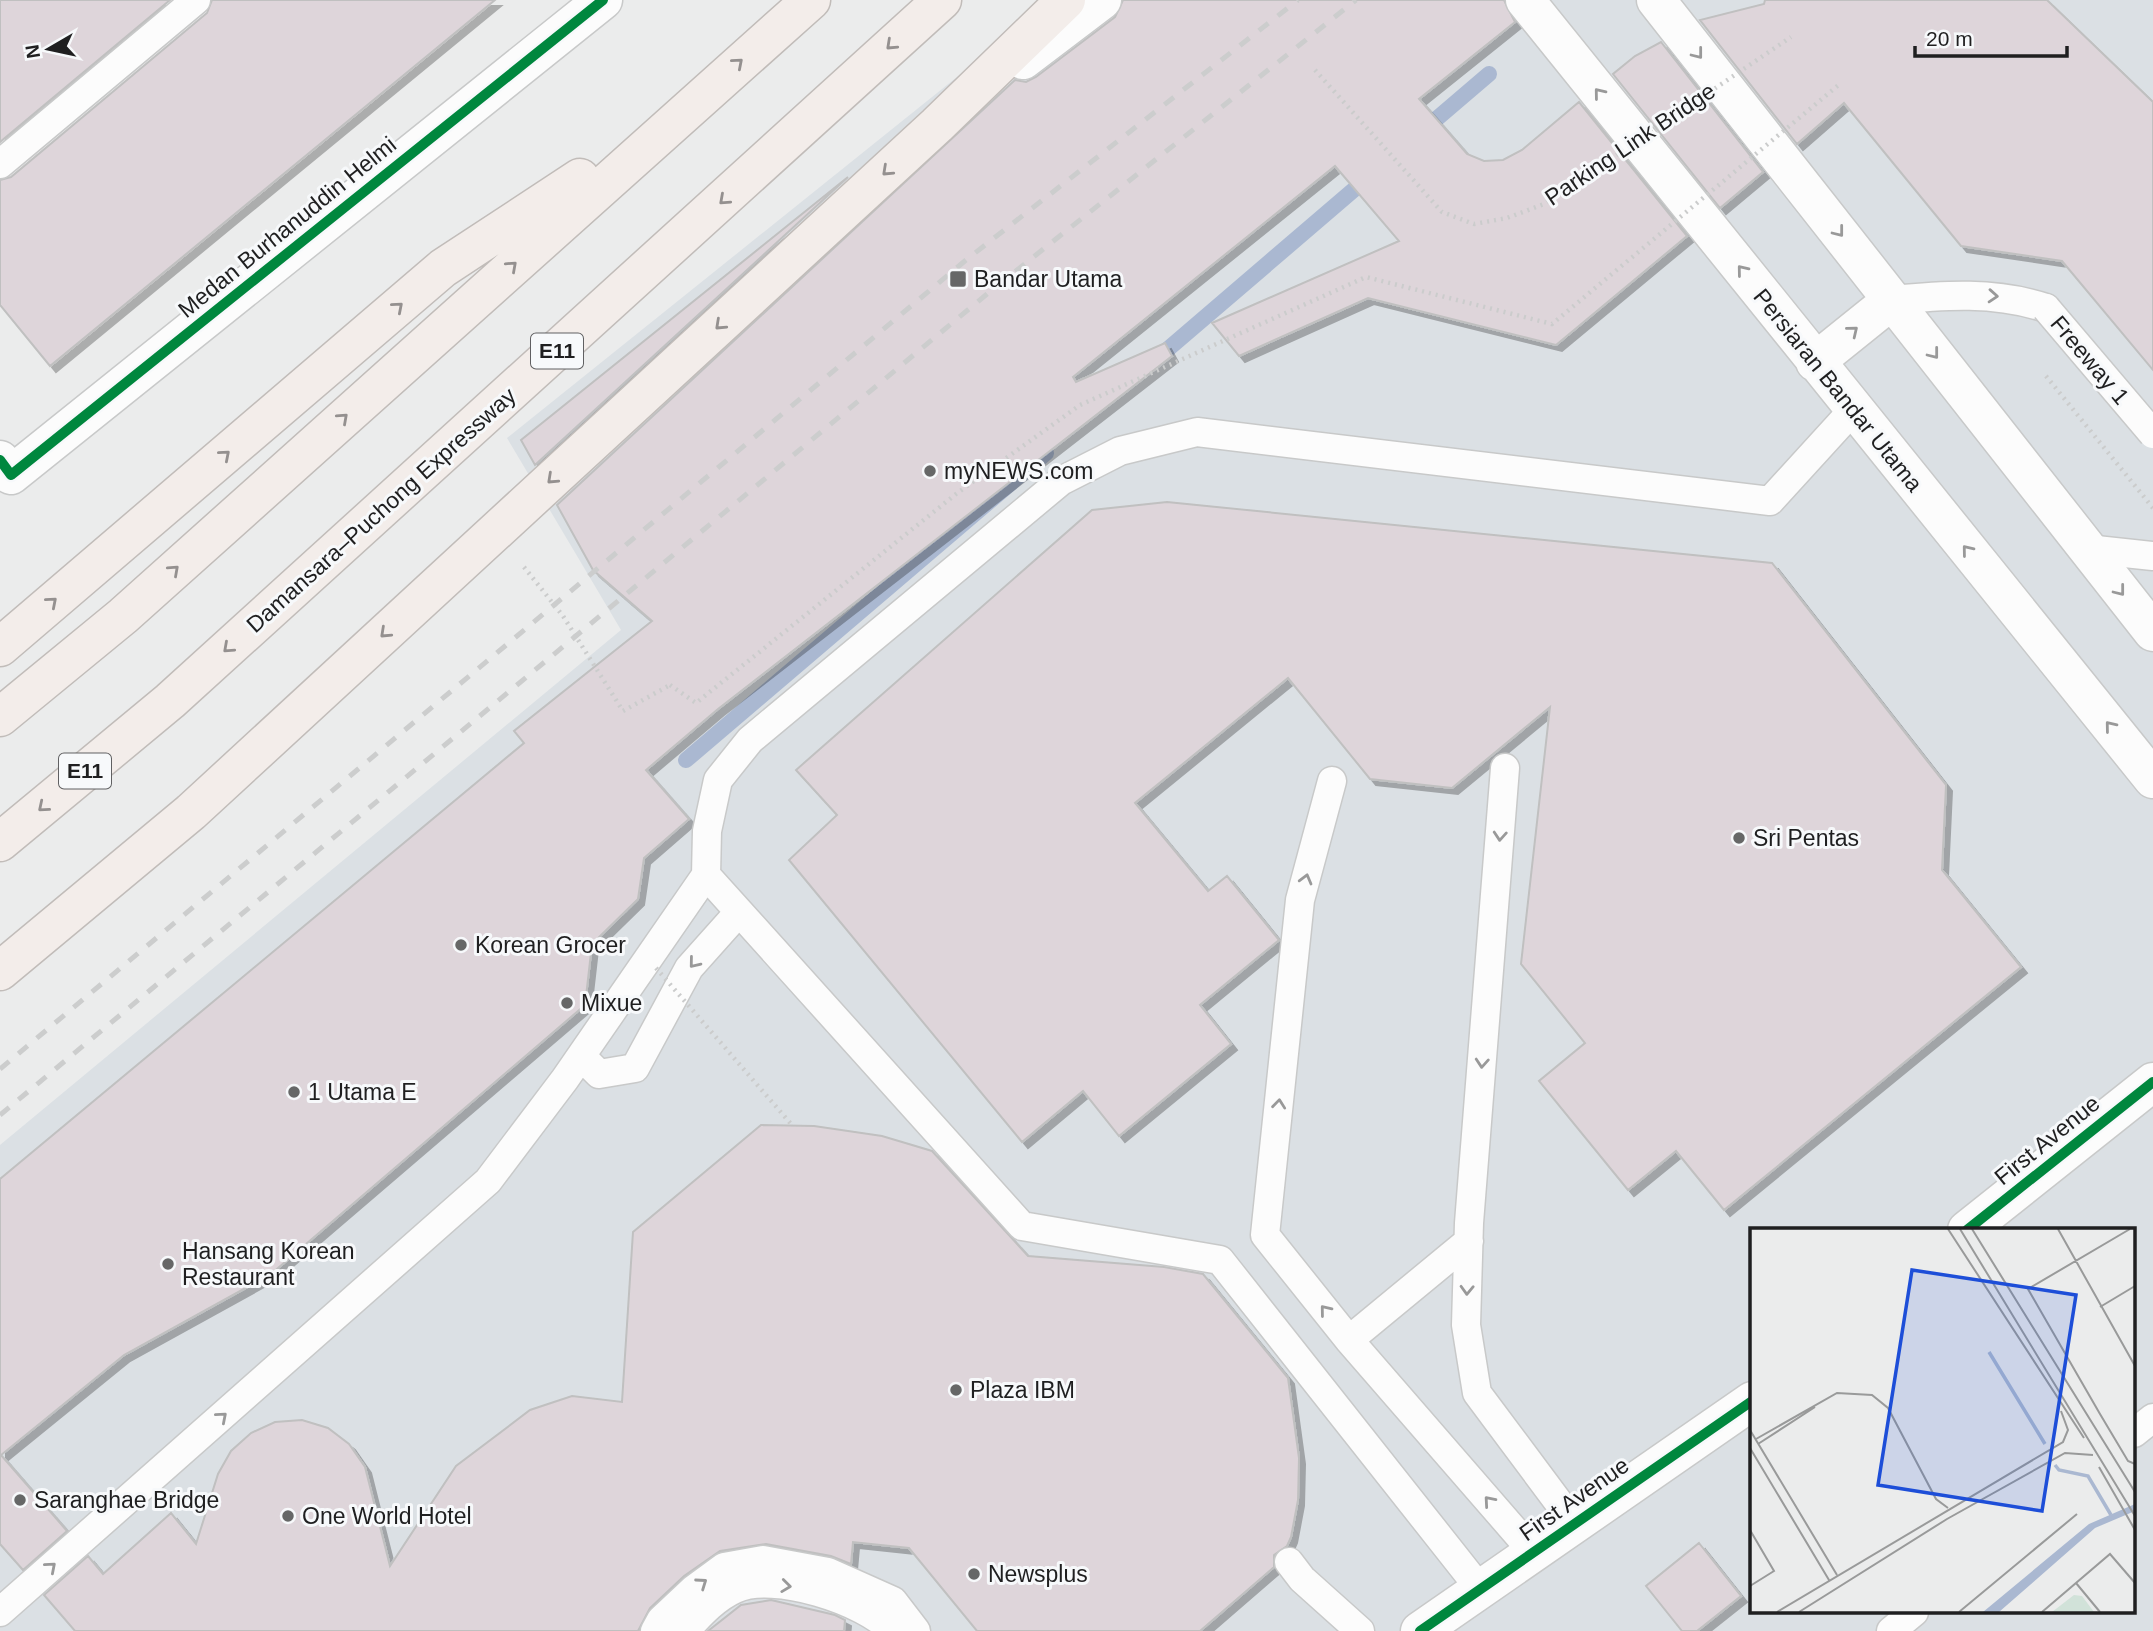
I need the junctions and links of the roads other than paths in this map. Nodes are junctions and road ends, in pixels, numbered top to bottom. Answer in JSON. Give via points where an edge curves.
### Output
{"nodes":[{"id":1,"x":196,"y":0,"type":"edge"},
{"id":2,"x":603,"y":0,"type":"edge"},
{"id":3,"x":811,"y":0,"type":"edge"},
{"id":4,"x":942,"y":0,"type":"edge"},
{"id":5,"x":1066,"y":0,"type":"edge"},
{"id":6,"x":1102,"y":0,"type":"edge"},
{"id":7,"x":1525,"y":0,"type":"edge"},
{"id":8,"x":1656,"y":0,"type":"edge"},
{"id":9,"x":687,"y":108,"type":"junction"},
{"id":10,"x":937,"y":125,"type":"junction"},
{"id":11,"x":0,"y":164,"type":"edge"},
{"id":12,"x":1892,"y":300,"type":"junction"},
{"id":13,"x":1815,"y":362,"type":"junction"},
{"id":14,"x":1853,"y":410,"type":"junction"},
{"id":15,"x":2153,"y":434,"type":"edge"},
{"id":16,"x":0,"y":460,"type":"edge"},
{"id":17,"x":2087,"y":549,"type":"junction"},
{"id":18,"x":2153,"y":556,"type":"edge"},
{"id":19,"x":2153,"y":632,"type":"edge"},
{"id":20,"x":0,"y":647,"type":"edge"},
{"id":21,"x":0,"y":717,"type":"edge"},
{"id":22,"x":1505,"y":768,"type":"dead end"},
{"id":23,"x":2153,"y":779,"type":"edge"},
{"id":24,"x":1332,"y":781,"type":"dead end"},
{"id":25,"x":0,"y":842,"type":"edge"},
{"id":26,"x":706,"y":875,"type":"junction"},
{"id":27,"x":739,"y":912,"type":"junction"},
{"id":28,"x":0,"y":971,"type":"edge"},
{"id":29,"x":581,"y":1056,"type":"junction"},
{"id":30,"x":2153,"y":1082,"type":"edge"},
{"id":31,"x":1970,"y":1228,"type":"edge"},
{"id":32,"x":1469,"y":1241,"type":"junction"},
{"id":33,"x":1349,"y":1340,"type":"junction"},
{"id":34,"x":1747,"y":1415,"type":"edge"},
{"id":35,"x":2153,"y":1418,"type":"edge"},
{"id":36,"x":2136,"y":1431,"type":"edge"},
{"id":37,"x":1574,"y":1522,"type":"junction"},
{"id":38,"x":1534,"y":1553,"type":"junction"},
{"id":39,"x":1290,"y":1562,"type":"dead end"},
{"id":40,"x":1481,"y":1590,"type":"junction"},
{"id":41,"x":0,"y":1612,"type":"edge"},
{"id":42,"x":1330,"y":1622,"type":"edge"},
{"id":43,"x":655,"y":1631,"type":"edge"},
{"id":44,"x":685,"y":1631,"type":"edge"},
{"id":45,"x":892,"y":1631,"type":"edge"},
{"id":46,"x":916,"y":1631,"type":"edge"},
{"id":47,"x":1360,"y":1631,"type":"edge"},
{"id":48,"x":1420,"y":1631,"type":"edge"}],
"edges":[{"from":1,"to":11,"type":"lane"},
{"from":2,"to":16,"type":"main road","name":"Medan Burhanuddin Helmi","via":[[12,475]]},
{"from":9,"to":3,"type":"highway","one_way":true},
{"from":4,"to":25,"type":"highway","name":"Damansara–Puchong Expressway","number":"E11","one_way":true,"via":[[170,701]]},
{"from":5,"to":10,"type":"highway"},
{"from":6,"to":10,"type":"main road"},
{"from":13,"to":7,"type":"main road","name":"Persiaran Bandar Utama","one_way":true},
{"from":8,"to":12,"type":"main road","one_way":true},
{"from":20,"to":9,"type":"highway","one_way":true,"via":[[443,268]]},
{"from":21,"to":9,"type":"highway","one_way":true,"via":[[123,616]]},
{"from":10,"to":28,"type":"highway","one_way":true,"via":[[191,811]]},
{"from":13,"to":12,"type":"main road","one_way":true},
{"from":12,"to":15,"type":"lane","name":"Freeway 1","one_way":true,"bridge":true,"via":[[1938,295],[2016,298],[2046,308]]},
{"from":12,"to":17,"type":"main road","one_way":true},
{"from":13,"to":14,"type":"main road","name":"Persiaran Bandar Utama"},
{"from":23,"to":14,"type":"main road","name":"Persiaran Bandar Utama","one_way":true},
{"from":14,"to":26,"type":"lane","via":[[1770,501],[1197,432],[1120,451],[1061,481],[750,740],[718,780],[707,831]]},
{"from":17,"to":18,"type":"lane"},
{"from":17,"to":19,"type":"main road","one_way":true},
{"from":22,"to":32,"type":"lane","one_way":true},
{"from":33,"to":24,"type":"lane","one_way":true,"via":[[1265,1235],[1300,900]]},
{"from":26,"to":27,"type":"lane"},
{"from":26,"to":29,"type":"lane"},
{"from":27,"to":29,"type":"lane","one_way":true,"via":[[689,968],[635,1068],[599,1074]]},
{"from":27,"to":40,"type":"lane","via":[[1023,1226],[1220,1259]]},
{"from":41,"to":29,"type":"lane","one_way":true,"via":[[488,1181]]},
{"from":30,"to":31,"type":"main road","name":"First Avenue"},
{"from":32,"to":33,"type":"lane"},
{"from":32,"to":37,"type":"lane","one_way":true,"via":[[1466,1325],[1478,1393]]},
{"from":38,"to":33,"type":"lane","one_way":true},
{"from":34,"to":37,"type":"main road","name":"First Avenue"},
{"from":35,"to":36,"type":"lane"},
{"from":37,"to":38,"type":"main road","name":"First Avenue"},
{"from":38,"to":40,"type":"main road","name":"First Avenue"},
{"from":39,"to":42,"type":"lane"},
{"from":40,"to":48,"type":"main road","name":"First Avenue"},
{"from":42,"to":47,"type":"lane"},
{"from":43,"to":46,"type":"lane","one_way":true,"via":[[660,1620],[694,1588],[724,1567],[763,1560],[828,1572],[892,1601]]},
{"from":44,"to":45,"type":"lane","one_way":true,"via":[[711,1604],[737,1588],[767,1584],[817,1590],[883,1620]]}]}
